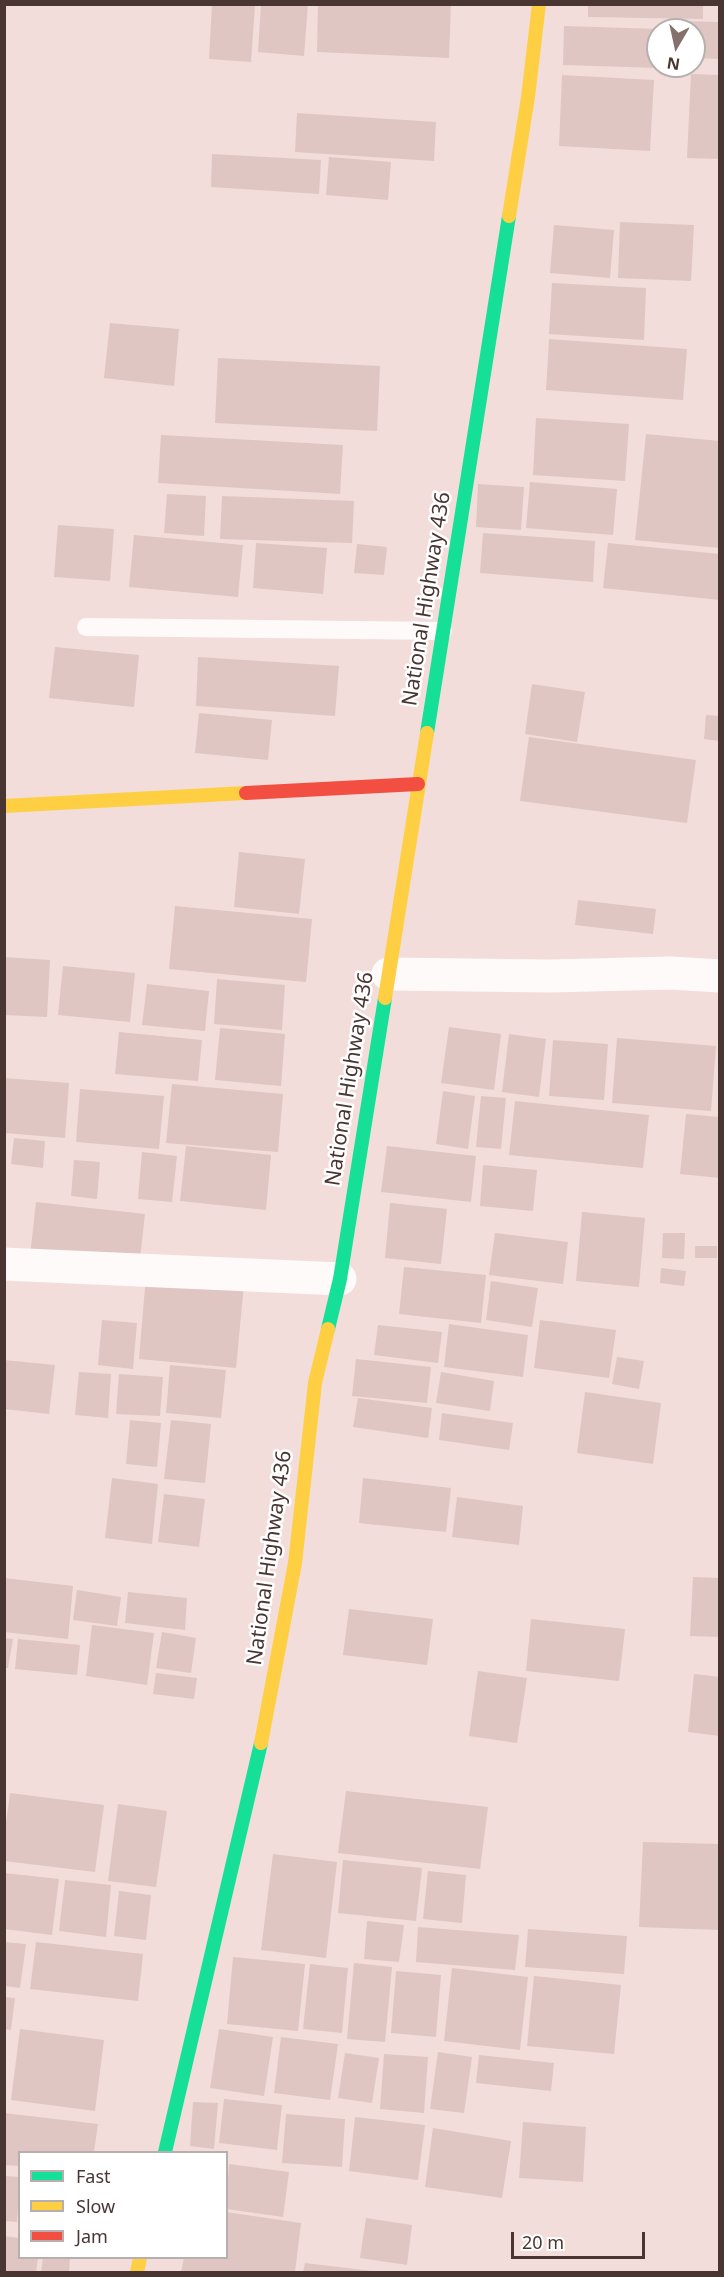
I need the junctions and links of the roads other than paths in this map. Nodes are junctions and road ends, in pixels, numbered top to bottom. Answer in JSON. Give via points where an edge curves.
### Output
{"nodes":[{"id":1,"x":539,"y":4,"type":"edge"},
{"id":2,"x":86,"y":627,"type":"dead end"},
{"id":3,"x":443,"y":631,"type":"junction"},
{"id":4,"x":418,"y":784,"type":"junction"},
{"id":5,"x":4,"y":806,"type":"edge"},
{"id":6,"x":388,"y":974,"type":"junction"},
{"id":7,"x":720,"y":976,"type":"edge"},
{"id":8,"x":4,"y":1264,"type":"edge"},
{"id":9,"x":340,"y":1279,"type":"junction"},
{"id":10,"x":165,"y":2151,"type":"edge"}],
"edges":[{"from":1,"to":3,"type":"main road","name":"National Highway 436","via":[[528,97]]},
{"from":2,"to":3,"type":"lane"},
{"from":3,"to":4,"type":"main road","name":"National Highway 436"},
{"from":4,"to":5,"type":"main road"},
{"from":4,"to":6,"type":"main road","name":"National Highway 436"},
{"from":6,"to":7,"type":"street"},
{"from":6,"to":9,"type":"main road","name":"National Highway 436"},
{"from":8,"to":9,"type":"street"},
{"from":9,"to":10,"type":"main road","name":"National Highway 436","via":[[315,1383],[295,1563],[261,1746]]}]}
